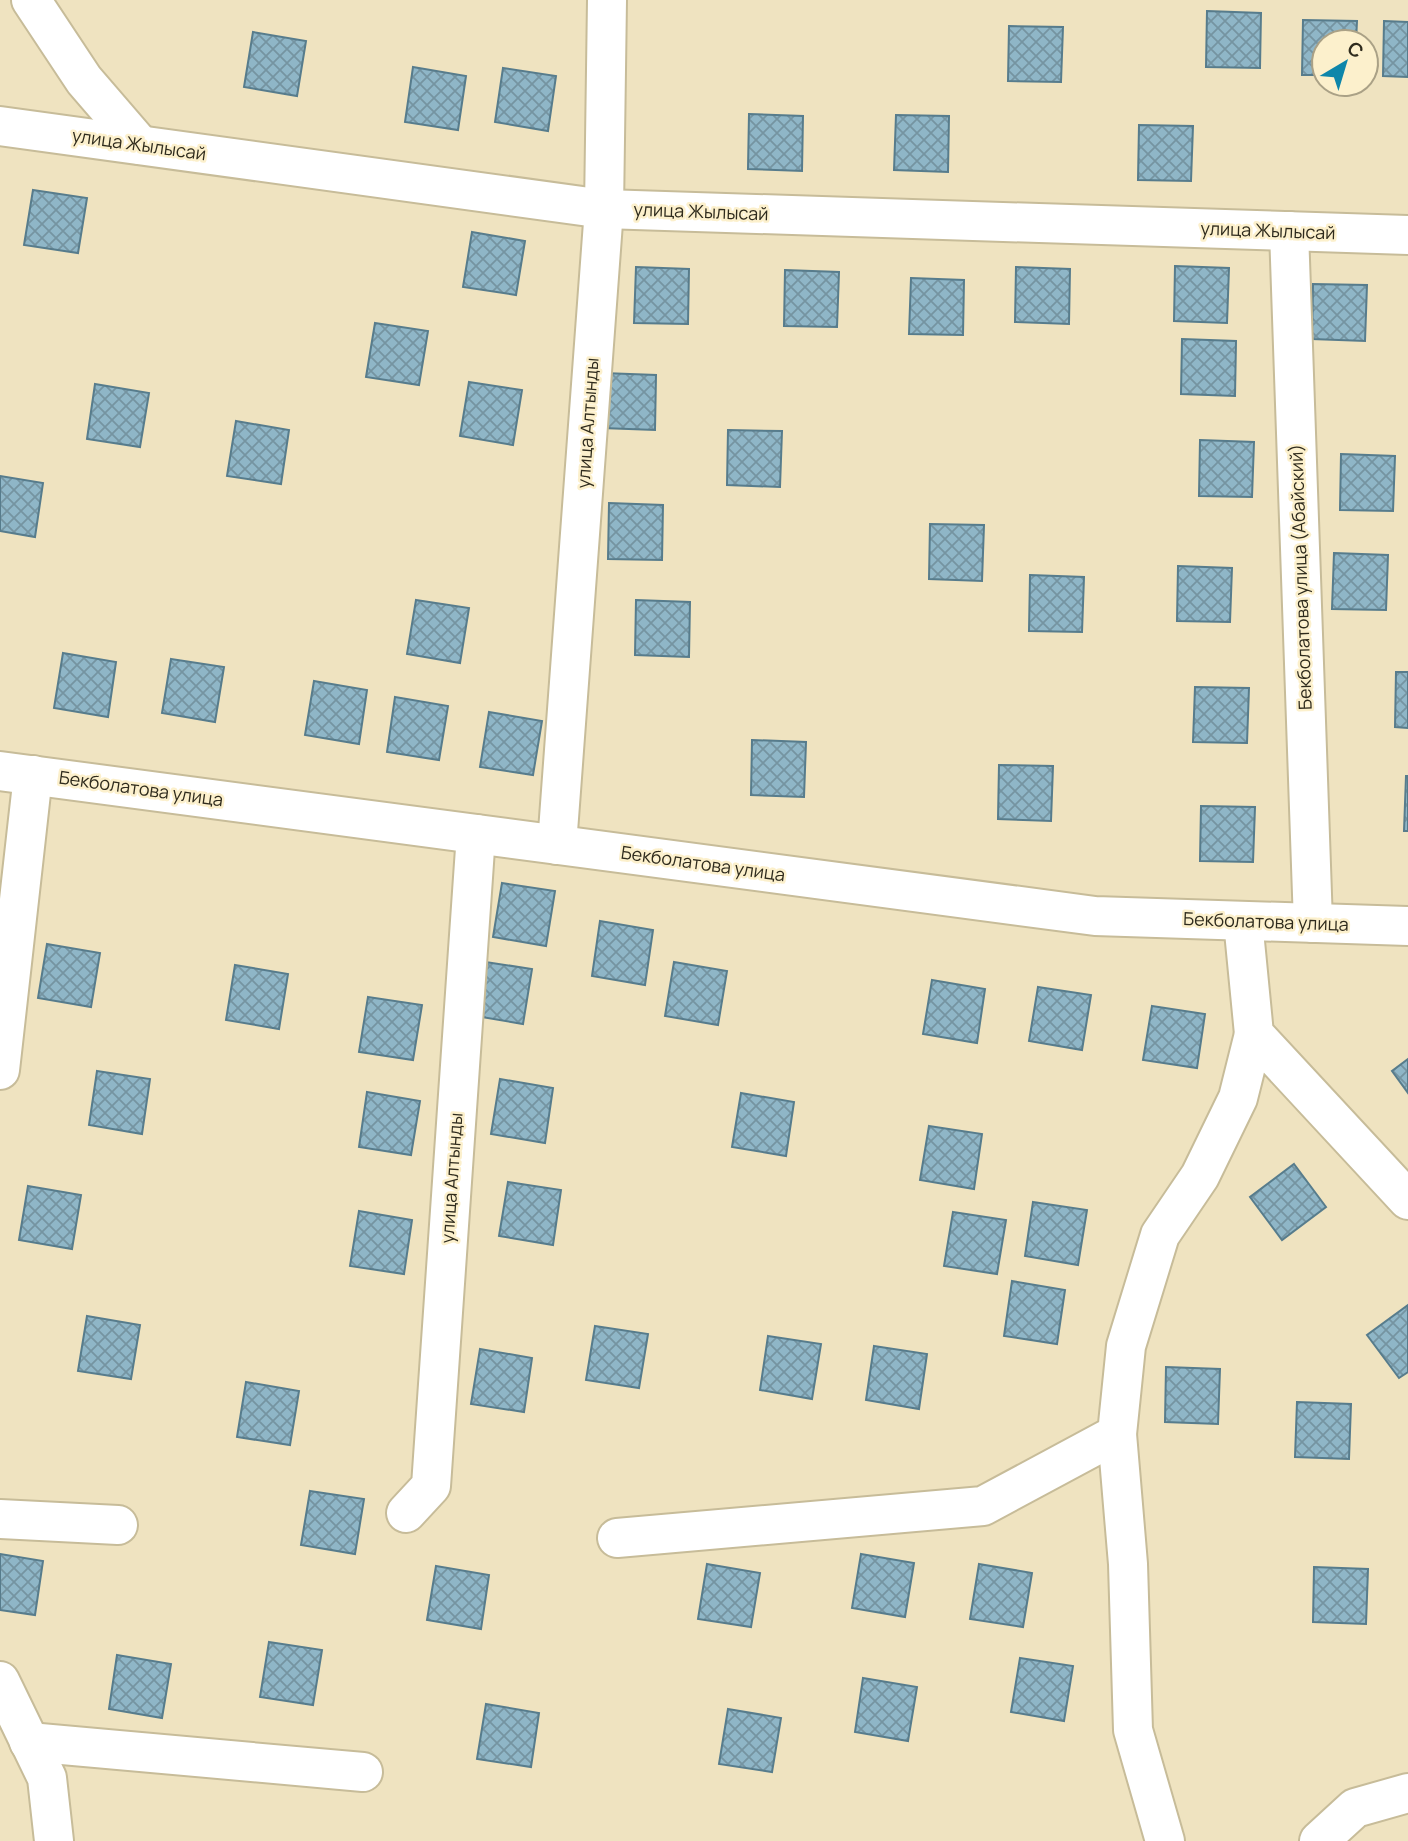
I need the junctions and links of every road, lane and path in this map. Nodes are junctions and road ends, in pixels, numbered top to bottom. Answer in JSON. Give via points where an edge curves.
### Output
{"nodes":[{"id":1,"x":31,"y":0,"type":"edge"},
{"id":2,"x":607,"y":0,"type":"edge"},
{"id":3,"x":0,"y":126,"type":"edge"},
{"id":4,"x":140,"y":145,"type":"junction"},
{"id":5,"x":604,"y":209,"type":"junction"},
{"id":6,"x":1289,"y":231,"type":"junction"},
{"id":7,"x":1408,"y":235,"type":"edge"},
{"id":8,"x":16,"y":773,"type":"edge"},
{"id":9,"x":476,"y":834,"type":"junction"},
{"id":10,"x":556,"y":845,"type":"junction"},
{"id":11,"x":1243,"y":921,"type":"junction"},
{"id":12,"x":1313,"y":923,"type":"junction"},
{"id":13,"x":1408,"y":926,"type":"edge"},
{"id":14,"x":1254,"y":1034,"type":"junction"},
{"id":15,"x":0,"y":1070,"type":"edge"},
{"id":16,"x":1408,"y":1200,"type":"edge"},
{"id":17,"x":1118,"y":1434,"type":"junction"},
{"id":18,"x":407,"y":1513,"type":"dead end"},
{"id":19,"x":0,"y":1518,"type":"edge"},
{"id":20,"x":118,"y":1525,"type":"dead end"},
{"id":21,"x":617,"y":1538,"type":"dead end"},
{"id":22,"x":0,"y":1681,"type":"edge"},
{"id":23,"x":29,"y":1742,"type":"junction"},
{"id":24,"x":363,"y":1772,"type":"dead end"},
{"id":25,"x":1408,"y":1793,"type":"edge"},
{"id":26,"x":54,"y":1841,"type":"edge"},
{"id":27,"x":1166,"y":1841,"type":"edge"},
{"id":28,"x":1319,"y":1841,"type":"edge"}],
"edges":[{"from":1,"to":4,"type":"street","via":[[84,80]]},
{"from":2,"to":5,"type":"street","name":"улица Алтынды"},
{"from":3,"to":4,"type":"street","name":"улица Жылысай"},
{"from":4,"to":5,"type":"street","name":"улица Жылысай"},
{"from":5,"to":6,"type":"street","name":"улица Жылысай"},
{"from":5,"to":10,"type":"street","name":"улица Алтынды"},
{"from":6,"to":7,"type":"street","name":"улица Жылысай"},
{"from":6,"to":12,"type":"street","name":"Бекболатова улица (Абайский)"},
{"from":8,"to":9,"type":"street","name":"Бекболатова улица"},
{"from":8,"to":15,"type":"street"},
{"from":9,"to":10,"type":"street","name":"Бекболатова улица"},
{"from":9,"to":18,"type":"street","name":"улица Алтынды","via":[[431,1486]]},
{"from":10,"to":11,"type":"street","name":"Бекболатова улица","via":[[1095,916]]},
{"from":11,"to":12,"type":"street","name":"Бекболатова улица"},
{"from":11,"to":14,"type":"street"},
{"from":12,"to":13,"type":"street","name":"Бекболатова улица"},
{"from":14,"to":16,"type":"street"},
{"from":14,"to":17,"type":"street","via":[[1238,1098],[1200,1176],[1160,1235],[1126,1346]]},
{"from":17,"to":21,"type":"street","via":[[983,1506]]},
{"from":17,"to":27,"type":"street","via":[[1133,1730]]},
{"from":19,"to":20,"type":"street"},
{"from":22,"to":23,"type":"street"},
{"from":23,"to":24,"type":"street"},
{"from":23,"to":26,"type":"street","via":[[47,1778]]},
{"from":25,"to":28,"type":"street","via":[[1355,1808]]}]}
